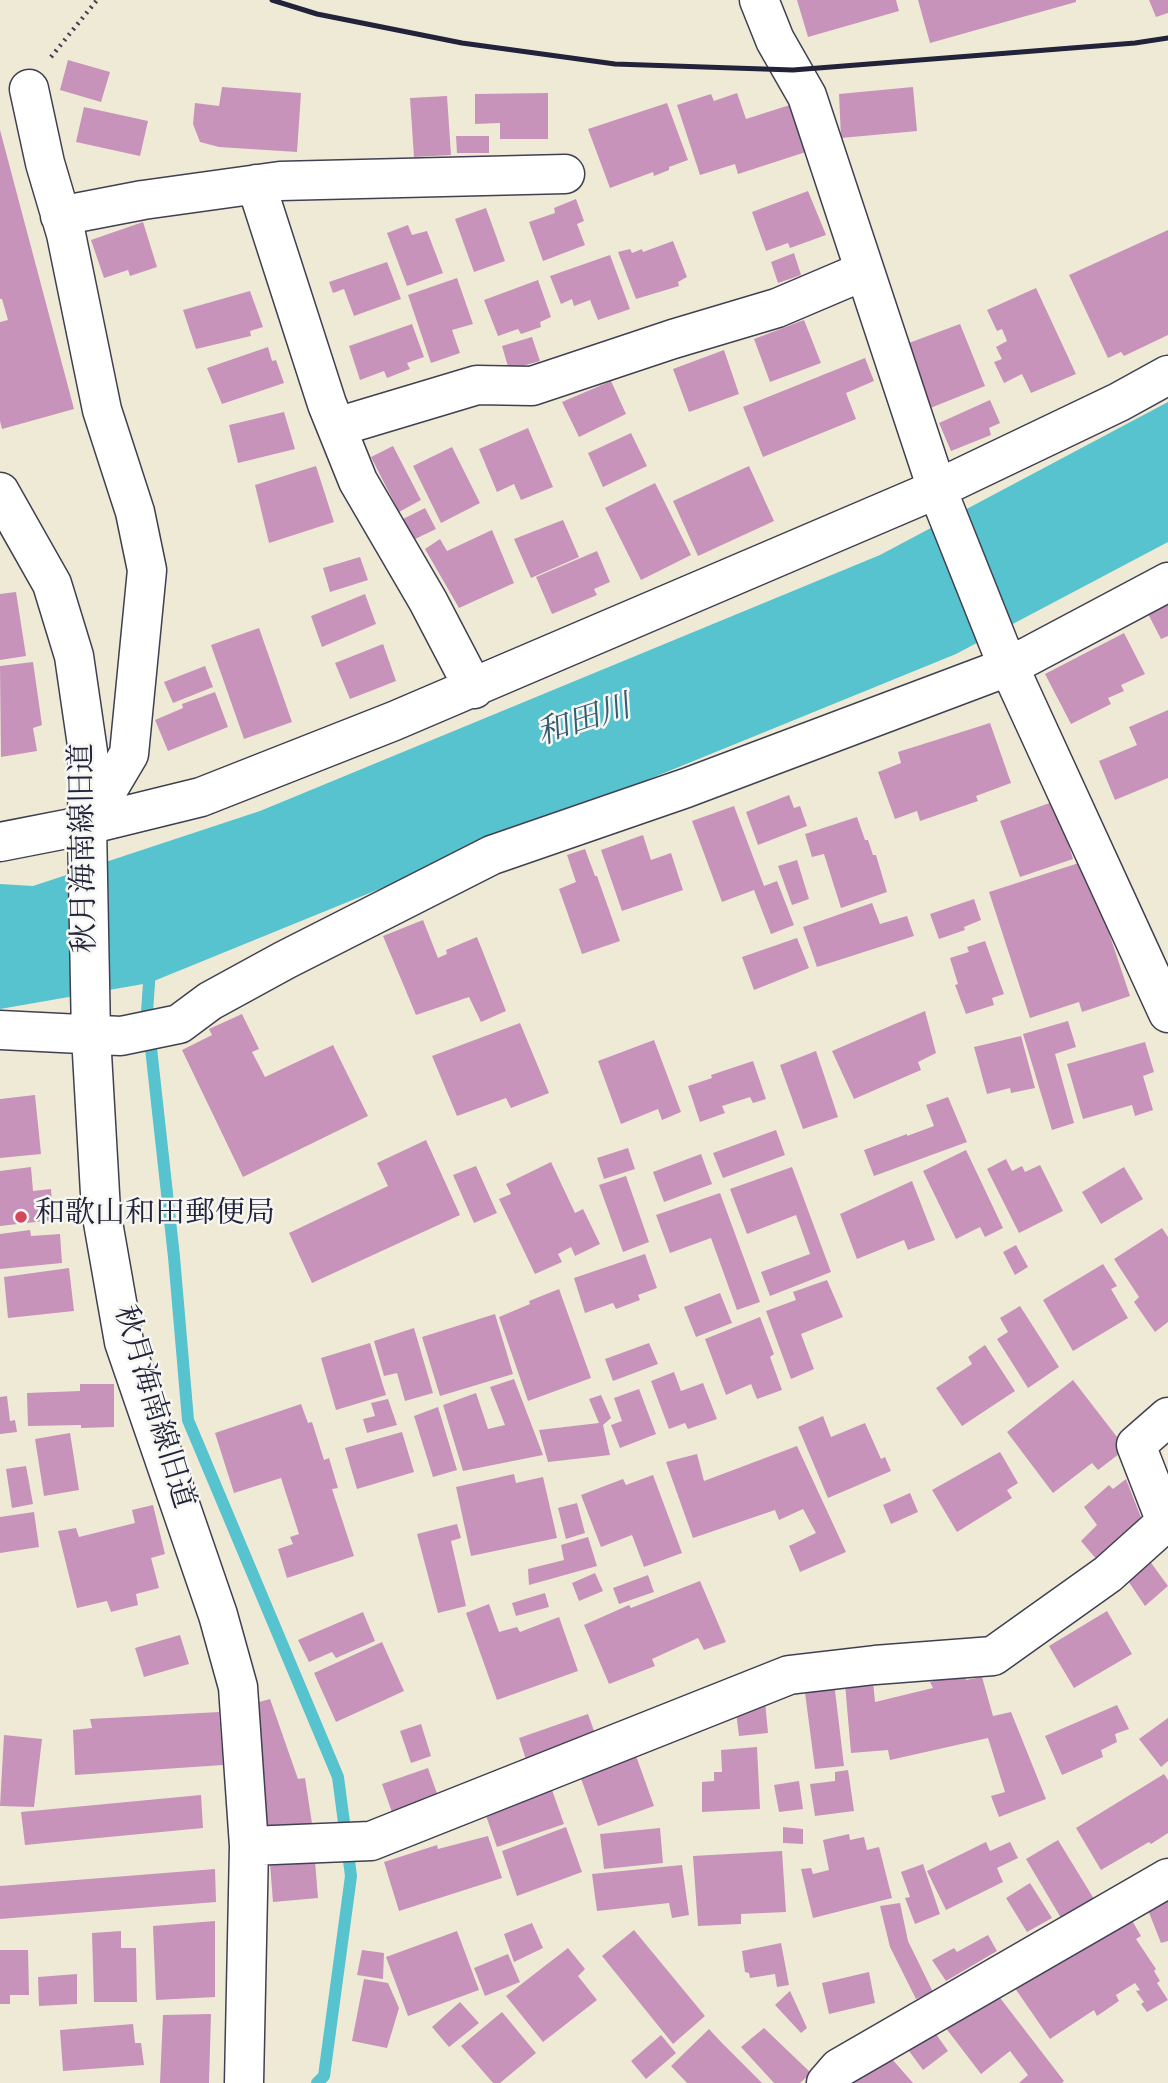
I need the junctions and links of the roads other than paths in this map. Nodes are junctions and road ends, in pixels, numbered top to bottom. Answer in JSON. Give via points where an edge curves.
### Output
{"nodes":[{"id":1,"x":759,"y":0,"type":"edge"},
{"id":2,"x":29,"y":89,"type":"road end"},
{"id":3,"x":565,"y":174,"type":"dead end"},
{"id":4,"x":257,"y":184,"type":"junction"},
{"id":5,"x":60,"y":216,"type":"junction"},
{"id":6,"x":864,"y":271,"type":"junction"},
{"id":7,"x":1168,"y":375,"type":"edge"},
{"id":8,"x":337,"y":427,"type":"junction"},
{"id":9,"x":937,"y":489,"type":"junction"},
{"id":10,"x":0,"y":492,"type":"edge"},
{"id":11,"x":1168,"y":582,"type":"edge"},
{"id":12,"x":1005,"y":657,"type":"junction"},
{"id":13,"x":474,"y":689,"type":"junction"},
{"id":14,"x":87,"y":835,"type":"junction"},
{"id":15,"x":0,"y":842,"type":"edge"},
{"id":16,"x":1168,"y":1013,"type":"edge"},
{"id":17,"x":91,"y":1027,"type":"junction"},
{"id":18,"x":0,"y":1030,"type":"edge"},
{"id":19,"x":1168,"y":1417,"type":"edge"},
{"id":20,"x":249,"y":1846,"type":"junction"},
{"id":21,"x":1168,"y":1878,"type":"edge"},
{"id":22,"x":244,"y":2083,"type":"edge"},
{"id":23,"x":826,"y":2083,"type":"edge"}],
"edges":[{"from":1,"to":6,"type":"street","via":[[775,40],[807,96]]},
{"from":2,"to":5,"type":"street"},
{"from":3,"to":4,"type":"street"},
{"from":4,"to":5,"type":"street"},
{"from":4,"to":8,"type":"street"},
{"from":5,"to":14,"type":"street","via":[[102,410],[135,512],[147,570],[129,754]]},
{"from":6,"to":8,"type":"street","via":[[777,308],[532,386],[477,385]]},
{"from":6,"to":9,"type":"street"},
{"from":7,"to":9,"type":"street"},
{"from":8,"to":13,"type":"street","via":[[358,481]]},
{"from":9,"to":12,"type":"street"},
{"from":9,"to":13,"type":"street"},
{"from":10,"to":14,"type":"street","name":"秋月海南線旧道","via":[[52,584],[74,656],[88,752]]},
{"from":11,"to":12,"type":"street"},
{"from":12,"to":16,"type":"street"},
{"from":12,"to":17,"type":"street","via":[[686,788],[492,855],[210,1001],[179,1024],[121,1036]]},
{"from":13,"to":14,"type":"street","via":[[201,797]]},
{"from":14,"to":15,"type":"street"},
{"from":14,"to":17,"type":"street","name":"秋月海南線旧道"},
{"from":17,"to":18,"type":"street"},
{"from":17,"to":20,"type":"street","name":"秋月海南線旧道","via":[[101,1211],[124,1342],[218,1615],[237,1687]]},
{"from":19,"to":20,"type":"street","via":[[1136,1446],[1166,1522],[1108,1574],[993,1656],[789,1675],[371,1840]]},
{"from":20,"to":22,"type":"street","name":"秋月海南線旧道"},
{"from":21,"to":23,"type":"street","via":[[839,2068]]}]}
